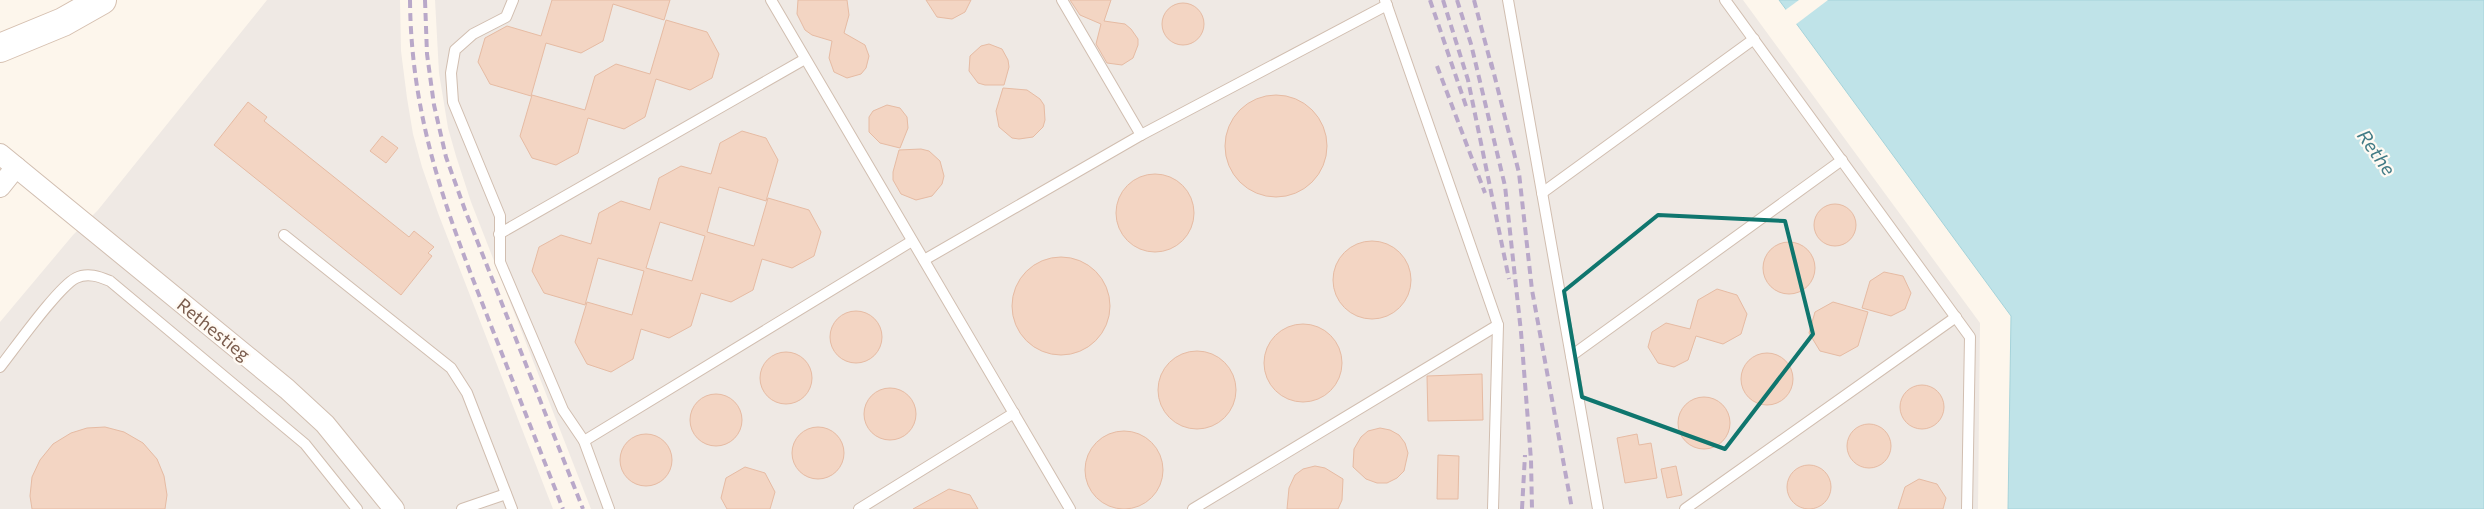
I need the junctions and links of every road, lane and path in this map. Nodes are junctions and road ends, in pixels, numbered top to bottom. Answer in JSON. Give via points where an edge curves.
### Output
{"nodes":[{"id":1,"x":102,"y":0,"type":"edge"},
{"id":2,"x":513,"y":0,"type":"edge"},
{"id":3,"x":771,"y":0,"type":"edge"},
{"id":4,"x":1062,"y":0,"type":"edge"},
{"id":5,"x":1508,"y":0,"type":"edge"},
{"id":6,"x":1725,"y":0,"type":"edge"},
{"id":7,"x":1386,"y":3,"type":"edge"},
{"id":8,"x":1754,"y":39,"type":"junction"},
{"id":9,"x":0,"y":48,"type":"edge"},
{"id":10,"x":805,"y":59,"type":"junction"},
{"id":11,"x":1142,"y":135,"type":"junction"},
{"id":12,"x":0,"y":154,"type":"edge"},
{"id":13,"x":1842,"y":160,"type":"junction"},
{"id":14,"x":16,"y":167,"type":"junction"},
{"id":15,"x":0,"y":187,"type":"edge"},
{"id":16,"x":1542,"y":192,"type":"junction"},
{"id":17,"x":499,"y":234,"type":"junction"},
{"id":18,"x":284,"y":235,"type":"dead end"},
{"id":19,"x":912,"y":241,"type":"junction"},
{"id":20,"x":924,"y":260,"type":"junction"},
{"id":21,"x":1956,"y":317,"type":"junction"},
{"id":22,"x":1498,"y":325,"type":"junction"},
{"id":23,"x":1571,"y":356,"type":"junction"},
{"id":24,"x":0,"y":367,"type":"edge"},
{"id":25,"x":1014,"y":414,"type":"junction"},
{"id":26,"x":584,"y":441,"type":"junction"},
{"id":27,"x":506,"y":494,"type":"junction"},
{"id":28,"x":356,"y":509,"type":"edge"},
{"id":29,"x":394,"y":509,"type":"edge"},
{"id":30,"x":462,"y":509,"type":"edge"},
{"id":31,"x":512,"y":509,"type":"edge"},
{"id":32,"x":609,"y":509,"type":"edge"},
{"id":33,"x":859,"y":509,"type":"edge"},
{"id":34,"x":1070,"y":509,"type":"edge"},
{"id":35,"x":1192,"y":509,"type":"edge"},
{"id":36,"x":1493,"y":509,"type":"edge"},
{"id":37,"x":1598,"y":509,"type":"edge"},
{"id":38,"x":1685,"y":509,"type":"edge"},
{"id":39,"x":1967,"y":509,"type":"edge"}],
"edges":[{"from":1,"to":9,"type":"main road","via":[[63,22]]},
{"from":2,"to":17,"type":"lane","via":[[506,17],[473,34],[455,50],[452,73],[453,102],[500,216]]},
{"from":3,"to":10,"type":"lane"},
{"from":4,"to":11,"type":"lane"},
{"from":5,"to":16,"type":"lane"},
{"from":6,"to":8,"type":"lane"},
{"from":7,"to":11,"type":"lane"},
{"from":7,"to":22,"type":"lane"},
{"from":8,"to":13,"type":"lane"},
{"from":8,"to":16,"type":"lane"},
{"from":10,"to":17,"type":"lane"},
{"from":10,"to":19,"type":"lane"},
{"from":11,"to":20,"type":"lane"},
{"from":12,"to":14,"type":"street","name":"Rethestieg"},
{"from":13,"to":21,"type":"lane"},
{"from":13,"to":23,"type":"lane"},
{"from":14,"to":15,"type":"street"},
{"from":14,"to":29,"type":"street","name":"Rethestieg","via":[[287,389],[325,424]]},
{"from":16,"to":23,"type":"lane"},
{"from":17,"to":26,"type":"lane","via":[[500,262],[563,410]]},
{"from":18,"to":27,"type":"lane","via":[[451,368],[467,393]]},
{"from":19,"to":20,"type":"lane"},
{"from":19,"to":26,"type":"lane"},
{"from":20,"to":25,"type":"lane"},
{"from":21,"to":38,"type":"lane"},
{"from":21,"to":39,"type":"lane","via":[[1970,336]]},
{"from":22,"to":35,"type":"lane"},
{"from":22,"to":36,"type":"lane"},
{"from":23,"to":37,"type":"lane"},
{"from":24,"to":28,"type":"lane","via":[[62,290],[77,278],[95,275],[110,281],[305,444]]},
{"from":25,"to":33,"type":"lane"},
{"from":25,"to":34,"type":"lane"},
{"from":26,"to":32,"type":"lane"},
{"from":27,"to":30,"type":"lane"},
{"from":27,"to":31,"type":"lane"}]}
